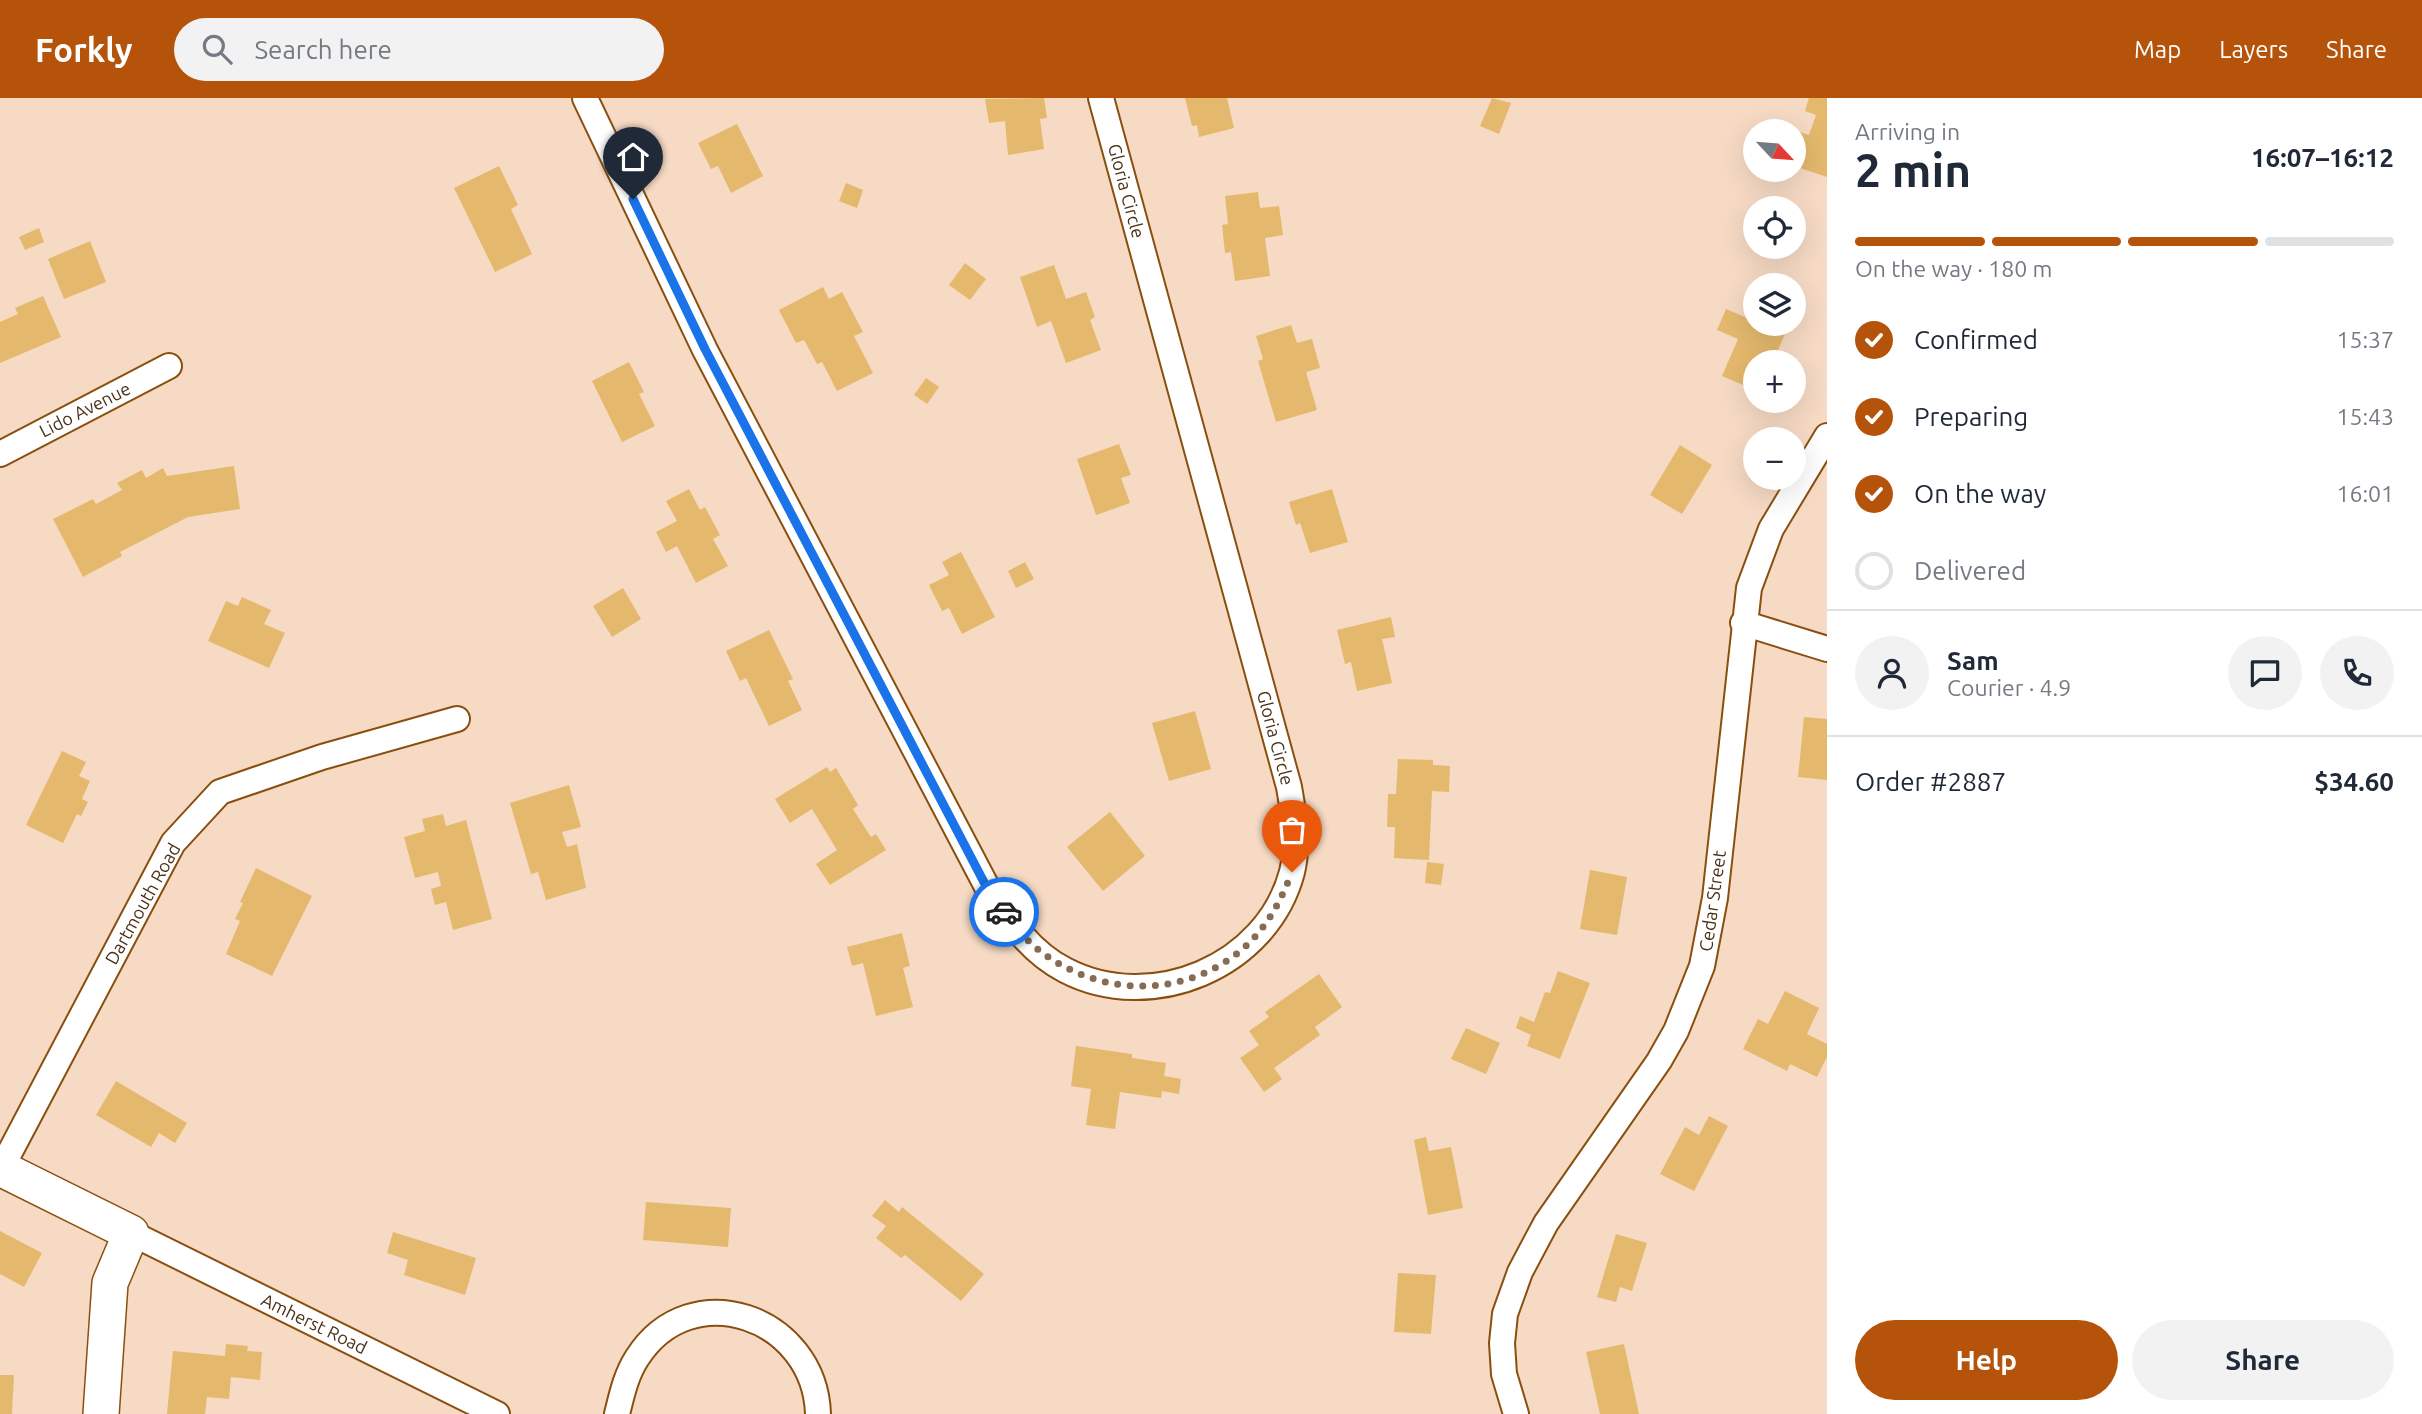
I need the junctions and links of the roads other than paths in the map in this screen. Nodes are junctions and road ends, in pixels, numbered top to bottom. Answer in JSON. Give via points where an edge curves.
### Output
{"nodes":[{"id":1,"x":585,"y":98,"type":"edge"},
{"id":2,"x":1101,"y":98,"type":"edge"},
{"id":3,"x":169,"y":366,"type":"dead end"},
{"id":4,"x":1827,"y":436,"type":"edge"},
{"id":5,"x":0,"y":454,"type":"edge"},
{"id":6,"x":1743,"y":623,"type":"junction"},
{"id":7,"x":1827,"y":649,"type":"edge"},
{"id":8,"x":457,"y":719,"type":"dead end"},
{"id":9,"x":1,"y":1168,"type":"edge"},
{"id":10,"x":131,"y":1233,"type":"junction"},
{"id":11,"x":101,"y":1414,"type":"edge"},
{"id":12,"x":497,"y":1414,"type":"edge"},
{"id":13,"x":617,"y":1414,"type":"edge"},
{"id":14,"x":818,"y":1414,"type":"edge"},
{"id":15,"x":1516,"y":1414,"type":"edge"}],
"edges":[{"from":1,"to":2,"type":"street","name":"Gloria Circle","via":[[705,349],[986,886],[1018,934],[1065,970],[1119,986],[1151,986],[1213,970],[1240,951],[1280,904],[1296,846],[1289,787]]},
{"from":3,"to":5,"type":"street","name":"Lido Avenue"},
{"from":4,"to":6,"type":"street","name":"Cedar Street","via":[[1771,529],[1749,588]]},
{"from":6,"to":7,"type":"street"},
{"from":6,"to":15,"type":"street","name":"Cedar Street","via":[[1716,898],[1702,966],[1659,1061],[1546,1223],[1520,1272],[1502,1336],[1504,1374]]},
{"from":8,"to":9,"type":"street","name":"Dartmouth Road","via":[[220,792],[173,843]]},
{"from":9,"to":10,"type":"street"},
{"from":10,"to":11,"type":"street","via":[[110,1283]]},
{"from":10,"to":12,"type":"street","name":"Amherst Road"},
{"from":13,"to":14,"type":"street","via":[[630,1371],[655,1338],[691,1317],[724,1313],[757,1321],[785,1338],[813,1379]]}]}
